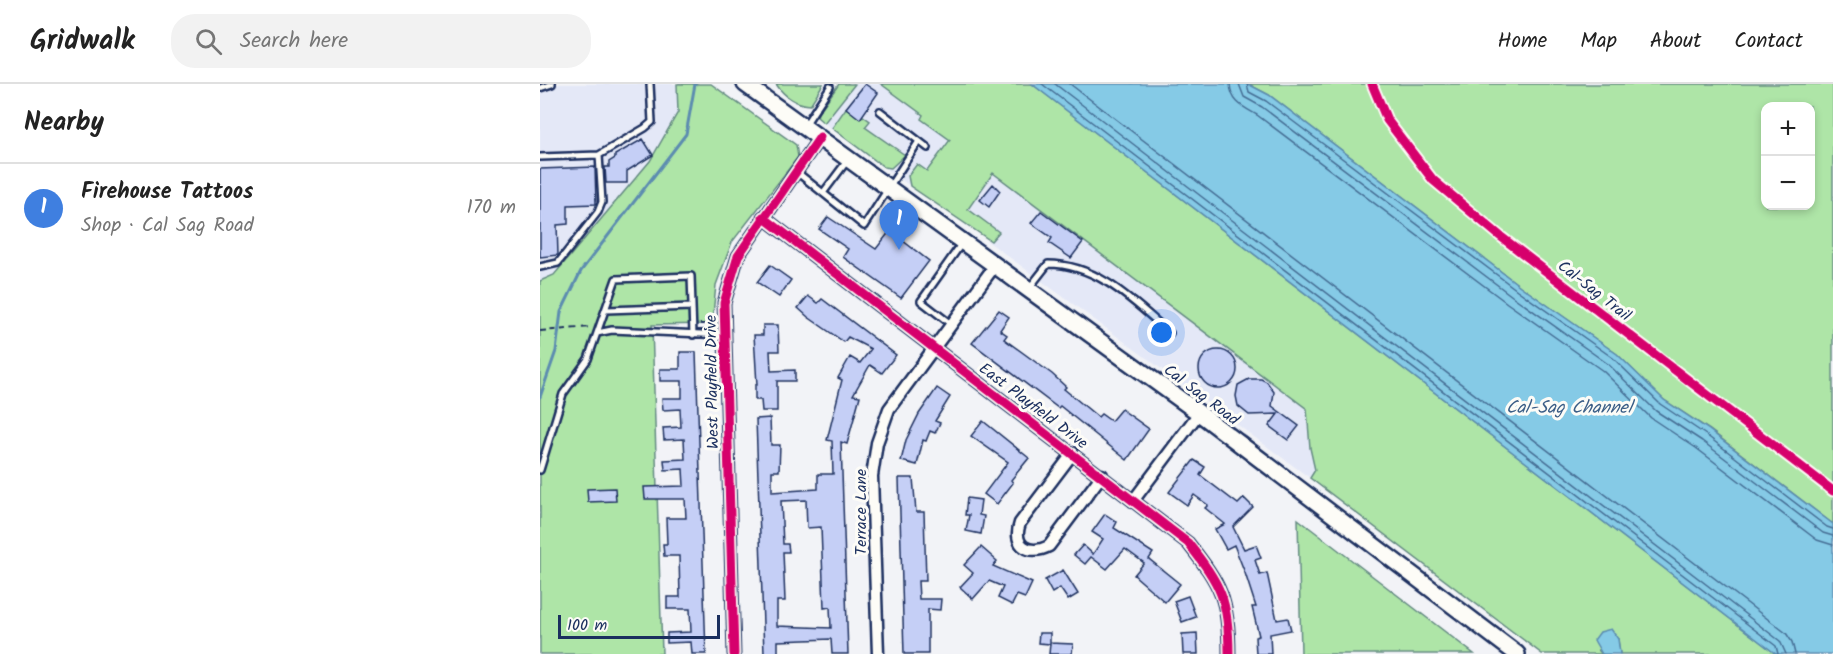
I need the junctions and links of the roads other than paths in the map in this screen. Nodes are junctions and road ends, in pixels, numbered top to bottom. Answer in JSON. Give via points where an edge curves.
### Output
{"nodes":[{"id":1,"x":552,"y":84,"type":"edge"},
{"id":2,"x":651,"y":84,"type":"edge"},
{"id":3,"x":745,"y":84,"type":"edge"},
{"id":4,"x":830,"y":87,"type":"dead end"},
{"id":5,"x":540,"y":88,"type":"edge"},
{"id":6,"x":880,"y":111,"type":"dead end"},
{"id":7,"x":804,"y":126,"type":"junction"},
{"id":8,"x":820,"y":137,"type":"junction"},
{"id":9,"x":919,"y":141,"type":"junction"},
{"id":10,"x":928,"y":148,"type":"dead end"},
{"id":11,"x":599,"y":155,"type":"junction"},
{"id":12,"x":540,"y":157,"type":"edge"},
{"id":13,"x":849,"y":158,"type":"junction"},
{"id":14,"x":798,"y":173,"type":"junction"},
{"id":15,"x":891,"y":188,"type":"junction"},
{"id":16,"x":823,"y":193,"type":"junction"},
{"id":17,"x":763,"y":217,"type":"junction"},
{"id":18,"x":964,"y":240,"type":"junction"},
{"id":19,"x":996,"y":264,"type":"junction"},
{"id":20,"x":540,"y":267,"type":"edge"},
{"id":21,"x":1029,"y":289,"type":"junction"},
{"id":22,"x":692,"y":307,"type":"junction"},
{"id":23,"x":606,"y":310,"type":"junction"},
{"id":24,"x":951,"y":325,"type":"junction"},
{"id":25,"x":597,"y":333,"type":"junction"},
{"id":26,"x":1170,"y":333,"type":"dead end"},
{"id":27,"x":693,"y":335,"type":"junction"},
{"id":28,"x":724,"y":335,"type":"junction"},
{"id":29,"x":934,"y":348,"type":"junction"},
{"id":30,"x":1199,"y":413,"type":"junction"},
{"id":31,"x":1073,"y":453,"type":"junction"},
{"id":32,"x":540,"y":470,"type":"edge"},
{"id":33,"x":1102,"y":475,"type":"junction"},
{"id":34,"x":1133,"y":501,"type":"junction"},
{"id":35,"x":734,"y":654,"type":"edge"},
{"id":36,"x":878,"y":654,"type":"edge"},
{"id":37,"x":1229,"y":654,"type":"edge"},
{"id":38,"x":1517,"y":654,"type":"edge"}],
"edges":[{"from":1,"to":5,"type":"lane"},
{"from":2,"to":11,"type":"lane","via":[[652,122]]},
{"from":3,"to":7,"type":"main road","name":"Cal Sag Road"},
{"from":4,"to":7,"type":"lane"},
{"from":6,"to":9,"type":"lane"},
{"from":7,"to":8,"type":"main road","name":"Cal Sag Road"},
{"from":8,"to":13,"type":"main road","name":"Cal Sag Road"},
{"from":8,"to":14,"type":"street","name":"West Playfield Drive"},
{"from":9,"to":10,"type":"lane"},
{"from":9,"to":15,"type":"lane"},
{"from":11,"to":12,"type":"lane"},
{"from":11,"to":20,"type":"lane","via":[[602,202],[598,212],[558,263]]},
{"from":13,"to":15,"type":"main road","name":"Cal Sag Road"},
{"from":13,"to":16,"type":"lane"},
{"from":14,"to":16,"type":"lane"},
{"from":14,"to":17,"type":"street","name":"West Playfield Drive"},
{"from":15,"to":16,"type":"lane","via":[[864,226]]},
{"from":15,"to":18,"type":"main road","name":"Cal Sag Road"},
{"from":17,"to":28,"type":"street","name":"West Playfield Drive","via":[[738,256],[724,303]]},
{"from":17,"to":29,"type":"street","name":"East Playfield Drive"},
{"from":18,"to":19,"type":"main road","name":"Cal Sag Road"},
{"from":18,"to":24,"type":"lane","via":[[921,301]]},
{"from":19,"to":21,"type":"main road","name":"Cal Sag Road"},
{"from":19,"to":24,"type":"street","name":"Terrace Lane"},
{"from":21,"to":26,"type":"lane","via":[[1048,264],[1069,264],[1115,285]]},
{"from":21,"to":30,"type":"main road","name":"Cal Sag Road"},
{"from":22,"to":23,"type":"lane"},
{"from":22,"to":23,"type":"lane","via":[[691,276],[616,279]]},
{"from":22,"to":27,"type":"lane"},
{"from":23,"to":25,"type":"lane"},
{"from":24,"to":29,"type":"street","name":"Terrace Lane"},
{"from":25,"to":27,"type":"lane","via":[[612,330]]},
{"from":25,"to":32,"type":"lane","via":[[588,359],[563,394]]},
{"from":27,"to":28,"type":"lane"},
{"from":28,"to":35,"type":"street","name":"West Playfield Drive"},
{"from":29,"to":31,"type":"street","name":"East Playfield Drive"},
{"from":29,"to":36,"type":"street","name":"Terrace Lane","via":[[890,409],[877,443],[872,476]]},
{"from":30,"to":34,"type":"street"},
{"from":30,"to":38,"type":"main road","name":"Cal Sag Road"},
{"from":31,"to":33,"type":"street","name":"East Playfield Drive"},
{"from":31,"to":33,"type":"street","via":[[1020,523],[1016,534],[1020,545],[1039,551],[1049,546]]},
{"from":33,"to":34,"type":"street","name":"East Playfield Drive"},
{"from":34,"to":37,"type":"street","name":"East Playfield Drive","via":[[1188,543],[1214,576],[1225,602]]}]}
